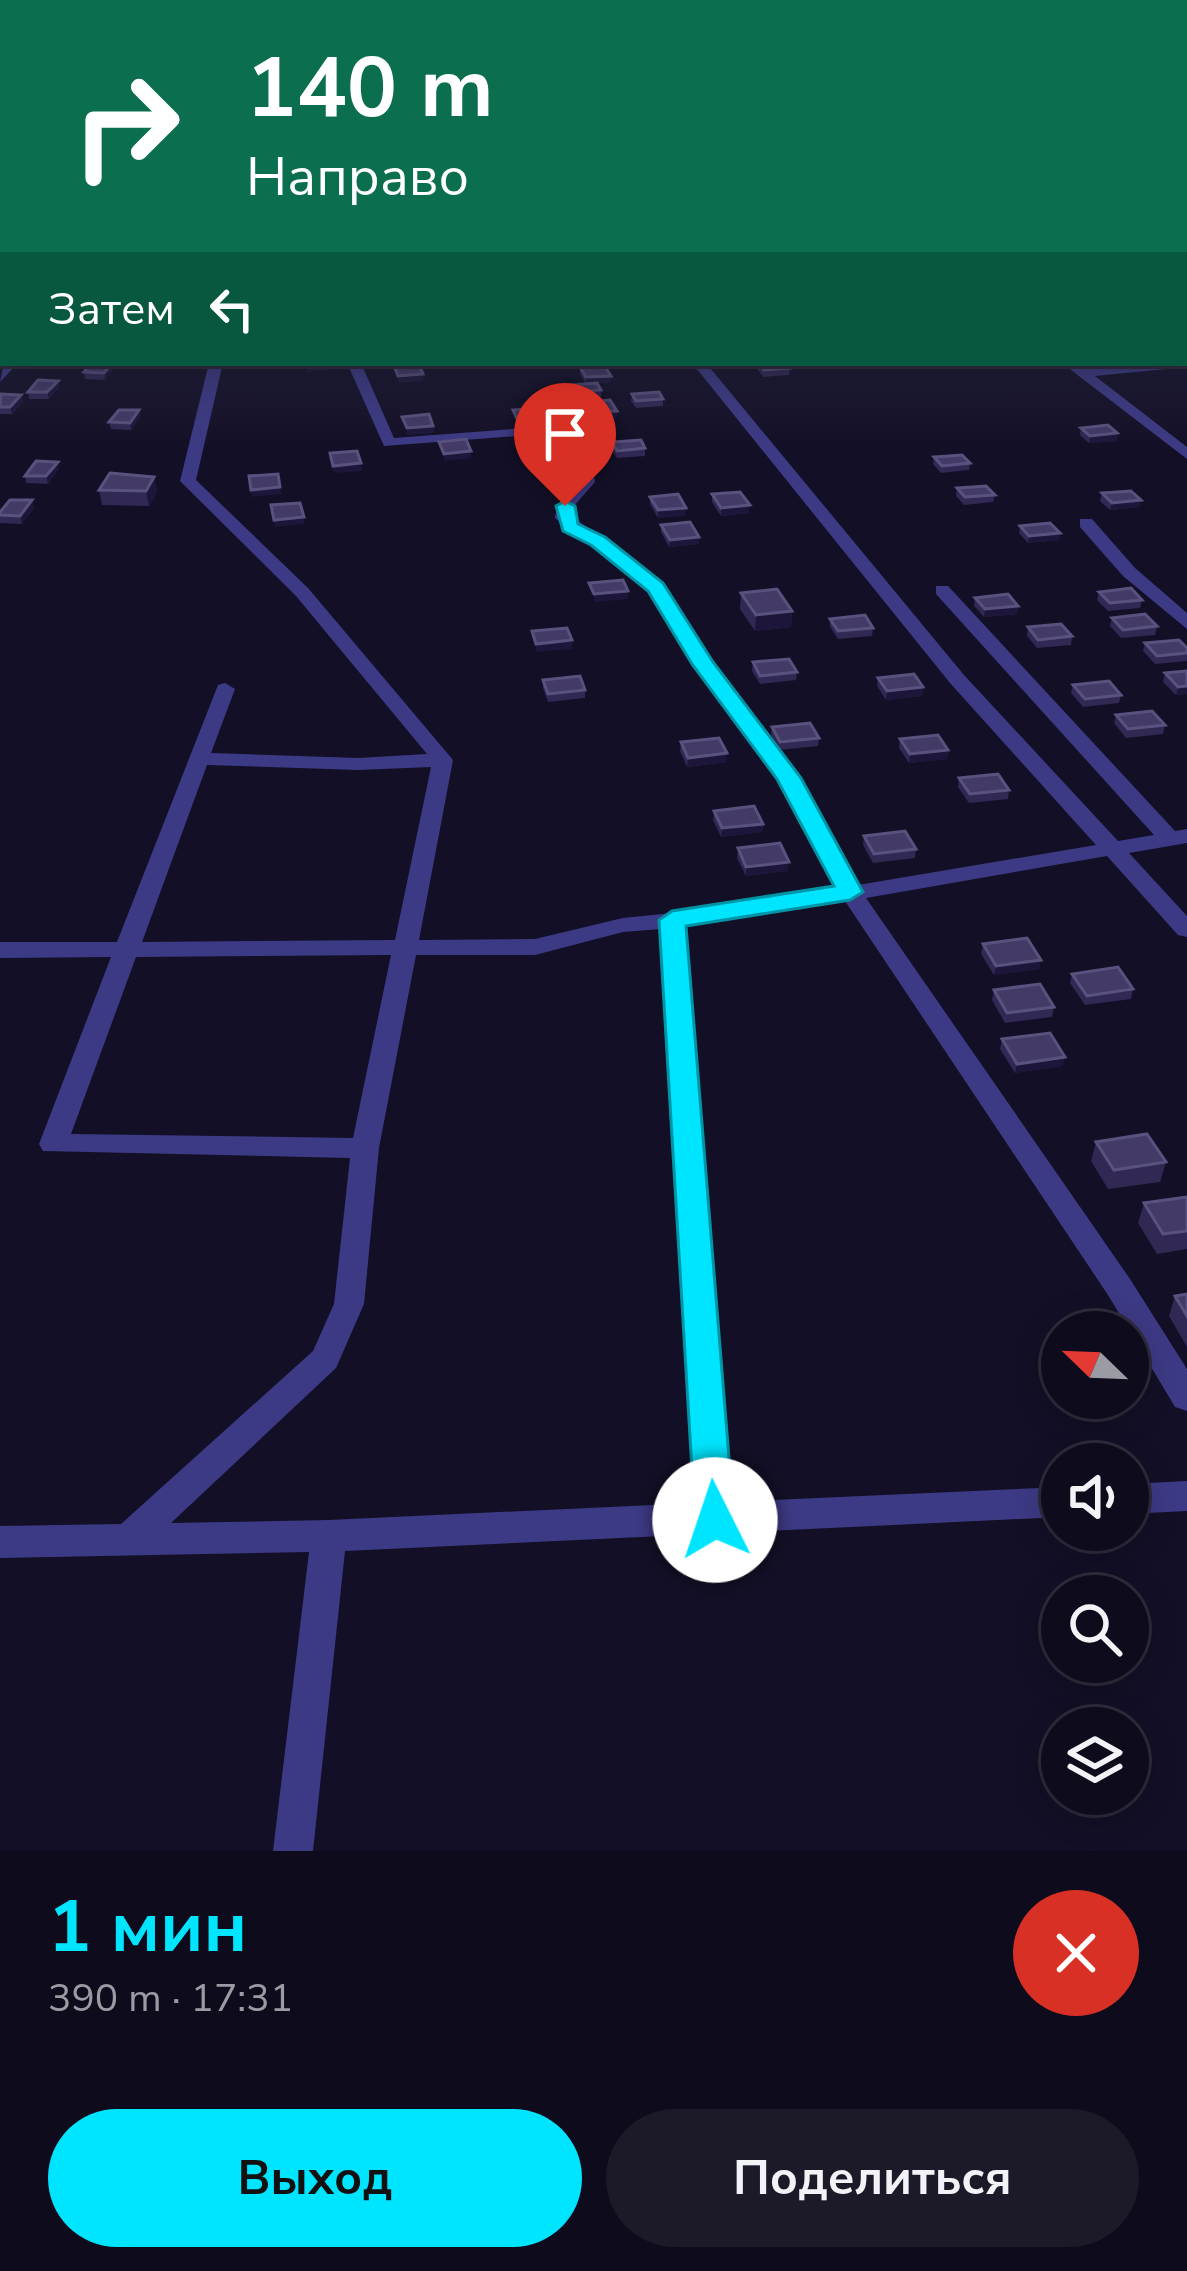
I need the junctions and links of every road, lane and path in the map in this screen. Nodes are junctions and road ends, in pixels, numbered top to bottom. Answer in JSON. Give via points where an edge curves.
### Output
{"nodes":[{"id":1,"x":355,"y":366,"type":"edge"},
{"id":2,"x":701,"y":366,"type":"edge"},
{"id":3,"x":1074,"y":366,"type":"edge"},
{"id":4,"x":1159,"y":366,"type":"edge"},
{"id":5,"x":214,"y":367,"type":"dead end"},
{"id":6,"x":1084,"y":374,"type":"junction"},
{"id":7,"x":1187,"y":454,"type":"edge"},
{"id":8,"x":1085,"y":523,"type":"dead end"},
{"id":9,"x":942,"y":590,"type":"dead end"},
{"id":10,"x":1187,"y":622,"type":"edge"},
{"id":11,"x":225,"y":689,"type":"dead end"},
{"id":12,"x":201,"y":759,"type":"junction"},
{"id":13,"x":443,"y":760,"type":"junction"},
{"id":14,"x":1179,"y":837,"type":"edge"},
{"id":15,"x":1113,"y":848,"type":"junction"},
{"id":16,"x":850,"y":892,"type":"junction"},
{"id":17,"x":672,"y":920,"type":"junction"},
{"id":18,"x":1187,"y":930,"type":"edge"},
{"id":19,"x":405,"y":949,"type":"junction"},
{"id":20,"x":0,"y":950,"type":"edge"},
{"id":21,"x":129,"y":950,"type":"junction"},
{"id":22,"x":365,"y":1148,"type":"junction"},
{"id":23,"x":1187,"y":1397,"type":"edge"},
{"id":24,"x":1187,"y":1496,"type":"edge"},
{"id":25,"x":1149,"y":1498,"type":"edge"},
{"id":26,"x":1041,"y":1503,"type":"edge"},
{"id":27,"x":715,"y":1520,"type":"junction"},
{"id":28,"x":329,"y":1536,"type":"junction"},
{"id":29,"x":129,"y":1539,"type":"junction"},
{"id":30,"x":0,"y":1542,"type":"edge"},
{"id":31,"x":293,"y":1851,"type":"edge"}],
"edges":[{"from":1,"to":16,"type":"street","via":[[389,442],[560,428],[587,482],[563,518],[656,587],[788,778]]},
{"from":2,"to":15,"type":"street","via":[[957,679]]},
{"from":3,"to":6,"type":"street"},
{"from":4,"to":6,"type":"street"},
{"from":5,"to":13,"type":"street","via":[[188,482],[302,592]]},
{"from":6,"to":7,"type":"street"},
{"from":8,"to":10,"type":"street"},
{"from":9,"to":14,"type":"street"},
{"from":11,"to":12,"type":"street"},
{"from":12,"to":13,"type":"street"},
{"from":12,"to":21,"type":"street"},
{"from":13,"to":19,"type":"street"},
{"from":14,"to":15,"type":"street"},
{"from":15,"to":16,"type":"street"},
{"from":15,"to":18,"type":"street"},
{"from":16,"to":17,"type":"street"},
{"from":16,"to":23,"type":"street"},
{"from":17,"to":19,"type":"street","via":[[535,946]]},
{"from":17,"to":27,"type":"street"},
{"from":19,"to":21,"type":"street"},
{"from":19,"to":22,"type":"street"},
{"from":20,"to":21,"type":"street"},
{"from":21,"to":22,"type":"street","via":[[53,1144]]},
{"from":22,"to":29,"type":"street","via":[[350,1304],[325,1359]]},
{"from":24,"to":25,"type":"street"},
{"from":26,"to":27,"type":"street"},
{"from":27,"to":28,"type":"street"},
{"from":28,"to":29,"type":"street"},
{"from":28,"to":31,"type":"street"},
{"from":29,"to":30,"type":"street"}]}
